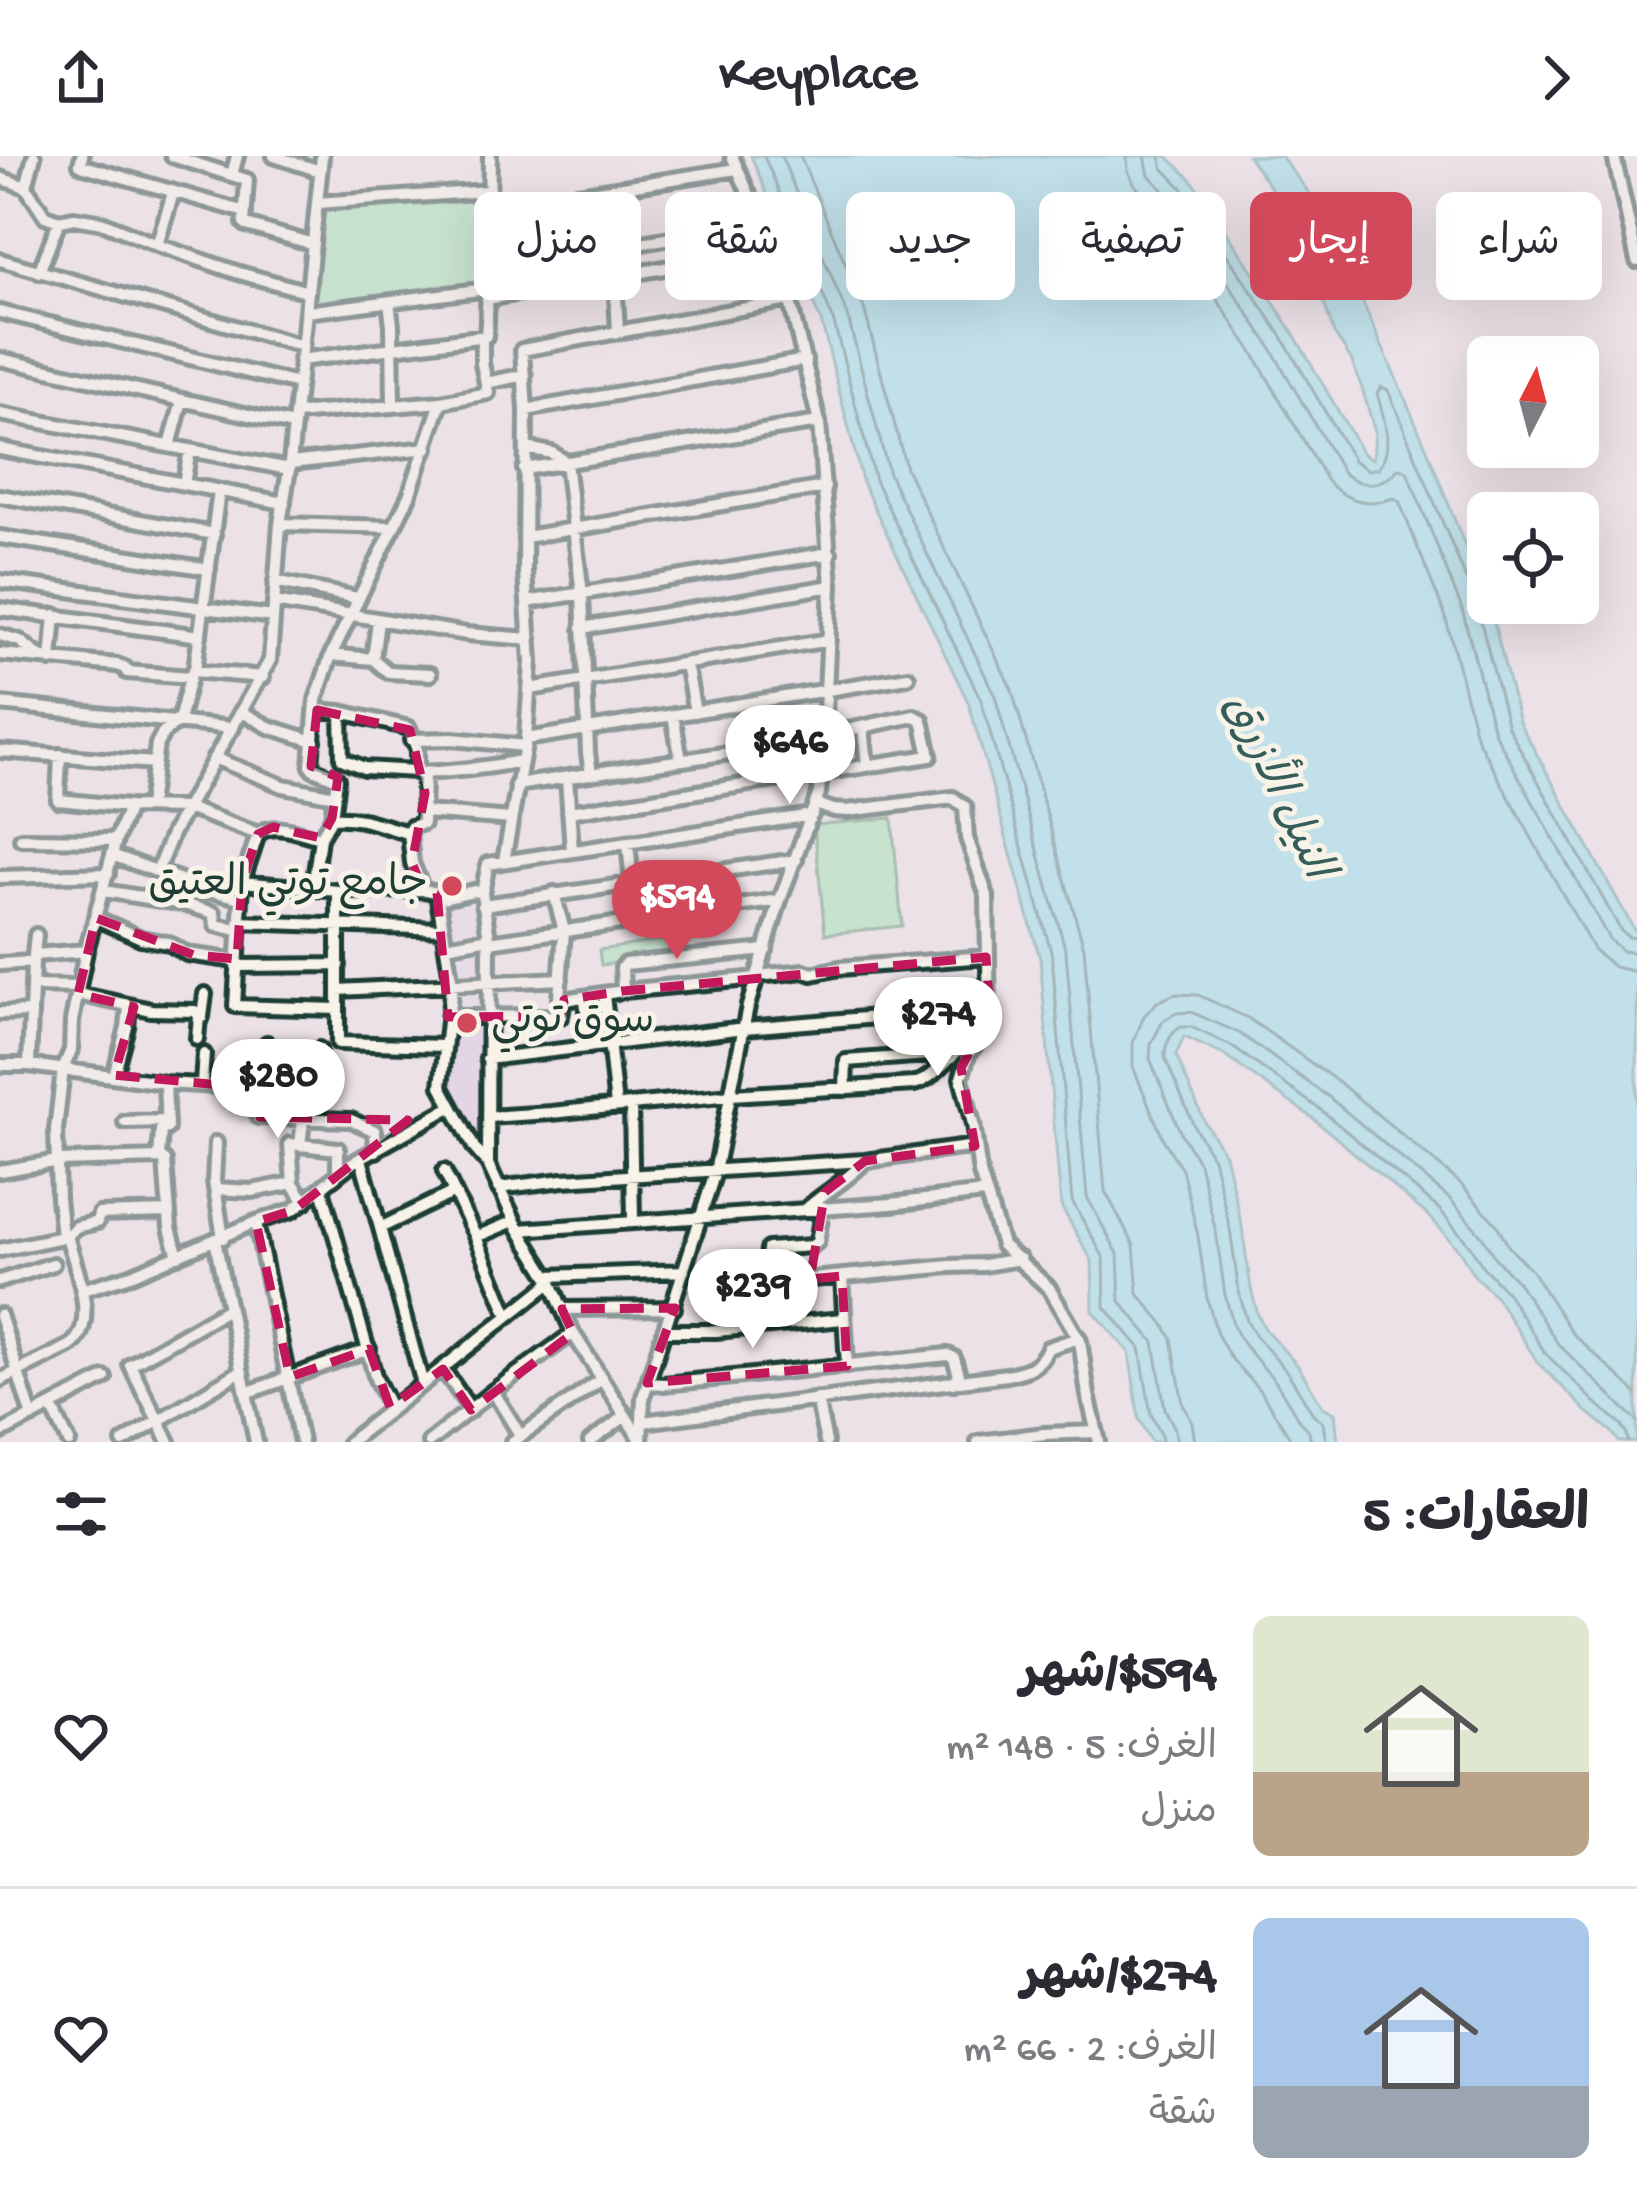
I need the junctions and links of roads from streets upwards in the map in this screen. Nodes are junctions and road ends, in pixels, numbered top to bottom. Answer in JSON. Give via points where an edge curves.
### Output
{"nodes":[{"id":1,"x":34,"y":156,"type":"edge"},
{"id":2,"x":82,"y":156,"type":"edge"},
{"id":3,"x":172,"y":156,"type":"edge"},
{"id":4,"x":237,"y":156,"type":"edge"},
{"id":5,"x":274,"y":156,"type":"edge"},
{"id":6,"x":322,"y":156,"type":"edge"},
{"id":7,"x":490,"y":156,"type":"edge"},
{"id":8,"x":732,"y":156,"type":"edge"},
{"id":9,"x":1614,"y":156,"type":"edge"},
{"id":10,"x":737,"y":169,"type":"junction"},
{"id":11,"x":320,"y":171,"type":"junction"},
{"id":12,"x":232,"y":175,"type":"junction"},
{"id":13,"x":0,"y":178,"type":"edge"},
{"id":14,"x":26,"y":187,"type":"junction"},
{"id":15,"x":488,"y":191,"type":"joint"},
{"id":16,"x":591,"y":192,"type":"edge"},
{"id":17,"x":748,"y":192,"type":"edge"},
{"id":18,"x":173,"y":194,"type":"junction"},
{"id":19,"x":317,"y":203,"type":"junction"},
{"id":20,"x":245,"y":212,"type":"junction"},
{"id":21,"x":58,"y":221,"type":"junction"},
{"id":22,"x":313,"y":244,"type":"junction"},
{"id":23,"x":157,"y":245,"type":"junction"},
{"id":24,"x":0,"y":260,"type":"edge"},
{"id":25,"x":1637,"y":261,"type":"edge"},
{"id":26,"x":39,"y":272,"type":"junction"},
{"id":27,"x":308,"y":292,"type":"junction"},
{"id":28,"x":474,"y":295,"type":"edge"},
{"id":29,"x":487,"y":300,"type":"edge"},
{"id":30,"x":616,"y":300,"type":"edge"},
{"id":31,"x":789,"y":300,"type":"joint"},
{"id":32,"x":389,"y":302,"type":"junction"},
{"id":33,"x":0,"y":312,"type":"edge"},
{"id":34,"x":306,"y":312,"type":"junction"},
{"id":35,"x":618,"y":332,"type":"junction"},
{"id":36,"x":486,"y":336,"type":"junction"},
{"id":37,"x":302,"y":346,"type":"junction"},
{"id":38,"x":392,"y":348,"type":"junction"},
{"id":39,"x":0,"y":359,"type":"edge"},
{"id":40,"x":300,"y":360,"type":"junction"},
{"id":41,"x":805,"y":360,"type":"junction"},
{"id":42,"x":525,"y":375,"type":"junction"},
{"id":43,"x":486,"y":383,"type":"junction"},
{"id":44,"x":298,"y":384,"type":"junction"},
{"id":45,"x":182,"y":400,"type":"junction"},
{"id":46,"x":441,"y":402,"type":"junction"},
{"id":47,"x":393,"y":406,"type":"junction"},
{"id":48,"x":526,"y":410,"type":"junction"},
{"id":49,"x":0,"y":415,"type":"edge"},
{"id":50,"x":294,"y":419,"type":"junction"},
{"id":51,"x":819,"y":422,"type":"junction"},
{"id":52,"x":170,"y":446,"type":"junction"},
{"id":53,"x":427,"y":448,"type":"junction"},
{"id":54,"x":526,"y":448,"type":"junction"},
{"id":55,"x":0,"y":449,"type":"edge"},
{"id":56,"x":190,"y":450,"type":"junction"},
{"id":57,"x":566,"y":462,"type":"junction"},
{"id":58,"x":290,"y":466,"type":"junction"},
{"id":59,"x":524,"y":469,"type":"junction"},
{"id":60,"x":184,"y":484,"type":"junction"},
{"id":61,"x":825,"y":488,"type":"junction"},
{"id":62,"x":219,"y":491,"type":"junction"},
{"id":63,"x":0,"y":496,"type":"edge"},
{"id":64,"x":284,"y":503,"type":"junction"},
{"id":65,"x":280,"y":524,"type":"junction"},
{"id":66,"x":394,"y":526,"type":"junction"},
{"id":67,"x":575,"y":528,"type":"junction"},
{"id":68,"x":214,"y":534,"type":"junction"},
{"id":69,"x":0,"y":537,"type":"edge"},
{"id":70,"x":525,"y":537,"type":"junction"},
{"id":71,"x":830,"y":553,"type":"junction"},
{"id":72,"x":209,"y":569,"type":"junction"},
{"id":73,"x":0,"y":581,"type":"edge"},
{"id":74,"x":275,"y":581,"type":"junction"},
{"id":75,"x":831,"y":586,"type":"junction"},
{"id":76,"x":582,"y":594,"type":"junction"},
{"id":77,"x":357,"y":598,"type":"junction"},
{"id":78,"x":145,"y":599,"type":"junction"},
{"id":79,"x":274,"y":602,"type":"junction"},
{"id":80,"x":527,"y":602,"type":"junction"},
{"id":81,"x":203,"y":608,"type":"junction"},
{"id":82,"x":0,"y":609,"type":"edge"},
{"id":83,"x":56,"y":615,"type":"junction"},
{"id":84,"x":273,"y":616,"type":"junction"},
{"id":85,"x":348,"y":616,"type":"junction"},
{"id":86,"x":378,"y":621,"type":"junction"},
{"id":87,"x":141,"y":628,"type":"junction"},
{"id":88,"x":582,"y":628,"type":"junction"},
{"id":89,"x":0,"y":635,"type":"edge"},
{"id":90,"x":200,"y":636,"type":"junction"},
{"id":91,"x":530,"y":639,"type":"junction"},
{"id":92,"x":829,"y":640,"type":"junction"},
{"id":93,"x":0,"y":654,"type":"edge"},
{"id":94,"x":331,"y":655,"type":"junction"},
{"id":95,"x":47,"y":659,"type":"junction"},
{"id":96,"x":373,"y":659,"type":"junction"},
{"id":97,"x":686,"y":664,"type":"junction"},
{"id":98,"x":191,"y":674,"type":"junction"},
{"id":99,"x":430,"y":674,"type":"dead end"},
{"id":100,"x":262,"y":677,"type":"junction"},
{"id":101,"x":908,"y":677,"type":"dead end"},
{"id":102,"x":586,"y":679,"type":"junction"},
{"id":103,"x":530,"y":688,"type":"junction"},
{"id":104,"x":826,"y":691,"type":"junction"},
{"id":105,"x":0,"y":704,"type":"edge"},
{"id":106,"x":316,"y":710,"type":"junction"},
{"id":107,"x":242,"y":712,"type":"junction"},
{"id":108,"x":341,"y":712,"type":"junction"},
{"id":109,"x":695,"y":712,"type":"junction"},
{"id":110,"x":673,"y":716,"type":"junction"},
{"id":111,"x":179,"y":721,"type":"junction"},
{"id":112,"x":863,"y":727,"type":"junction"},
{"id":113,"x":233,"y":728,"type":"junction"},
{"id":114,"x":587,"y":730,"type":"junction"},
{"id":115,"x":824,"y":737,"type":"junction"},
{"id":116,"x":411,"y":740,"type":"junction"},
{"id":117,"x":314,"y":741,"type":"junction"},
{"id":118,"x":525,"y":742,"type":"junction"},
{"id":119,"x":0,"y":751,"type":"edge"},
{"id":120,"x":60,"y":755,"type":"junction"},
{"id":121,"x":214,"y":758,"type":"junction"},
{"id":122,"x":681,"y":760,"type":"junction"},
{"id":123,"x":521,"y":761,"type":"junction"},
{"id":124,"x":155,"y":763,"type":"junction"},
{"id":125,"x":867,"y":765,"type":"junction"},
{"id":126,"x":420,"y":772,"type":"junction"},
{"id":127,"x":591,"y":773,"type":"junction"},
{"id":128,"x":821,"y":773,"type":"junction"},
{"id":129,"x":566,"y":778,"type":"junction"},
{"id":130,"x":516,"y":785,"type":"junction"},
{"id":131,"x":335,"y":796,"type":"junction"},
{"id":132,"x":129,"y":806,"type":"junction"},
{"id":133,"x":149,"y":807,"type":"junction"},
{"id":134,"x":187,"y":808,"type":"junction"},
{"id":135,"x":814,"y":809,"type":"junction"},
{"id":136,"x":424,"y":812,"type":"junction"},
{"id":137,"x":569,"y":812,"type":"junction"},
{"id":138,"x":332,"y":818,"type":"junction"},
{"id":139,"x":511,"y":819,"type":"junction"},
{"id":140,"x":409,"y":833,"type":"junction"},
{"id":141,"x":258,"y":834,"type":"junction"},
{"id":142,"x":21,"y":838,"type":"dead end"},
{"id":143,"x":320,"y":838,"type":"junction"},
{"id":144,"x":116,"y":840,"type":"junction"},
{"id":145,"x":628,"y":843,"type":"junction"},
{"id":146,"x":572,"y":851,"type":"junction"},
{"id":147,"x":112,"y":855,"type":"junction"},
{"id":148,"x":796,"y":860,"type":"junction"},
{"id":149,"x":504,"y":861,"type":"junction"},
{"id":150,"x":157,"y":871,"type":"junction"},
{"id":151,"x":108,"y":874,"type":"junction"},
{"id":152,"x":0,"y":877,"type":"edge"},
{"id":153,"x":242,"y":883,"type":"junction"},
{"id":154,"x":632,"y":883,"type":"junction"},
{"id":155,"x":313,"y":888,"type":"junction"},
{"id":156,"x":423,"y":890,"type":"junction"},
{"id":157,"x":104,"y":891,"type":"junction"},
{"id":158,"x":338,"y":891,"type":"junction"},
{"id":159,"x":554,"y":893,"type":"junction"},
{"id":160,"x":241,"y":898,"type":"junction"},
{"id":161,"x":439,"y":899,"type":"junction"},
{"id":162,"x":482,"y":899,"type":"junction"},
{"id":163,"x":780,"y":900,"type":"junction"},
{"id":164,"x":96,"y":918,"type":"junction"},
{"id":165,"x":338,"y":925,"type":"junction"},
{"id":166,"x":238,"y":926,"type":"junction"},
{"id":167,"x":443,"y":929,"type":"junction"},
{"id":168,"x":565,"y":931,"type":"junction"},
{"id":169,"x":36,"y":934,"type":"dead end"},
{"id":170,"x":489,"y":940,"type":"junction"},
{"id":171,"x":446,"y":946,"type":"junction"},
{"id":172,"x":766,"y":950,"type":"junction"},
{"id":173,"x":86,"y":951,"type":"junction"},
{"id":174,"x":986,"y":957,"type":"junction"},
{"id":175,"x":33,"y":958,"type":"junction"},
{"id":176,"x":236,"y":963,"type":"junction"},
{"id":177,"x":0,"y":964,"type":"edge"},
{"id":178,"x":339,"y":965,"type":"junction"},
{"id":179,"x":758,"y":977,"type":"junction"},
{"id":180,"x":561,"y":979,"type":"junction"},
{"id":181,"x":488,"y":982,"type":"junction"},
{"id":182,"x":452,"y":985,"type":"junction"},
{"id":183,"x":33,"y":986,"type":"junction"},
{"id":184,"x":338,"y":990,"type":"junction"},
{"id":185,"x":78,"y":991,"type":"junction"},
{"id":186,"x":623,"y":991,"type":"junction"},
{"id":187,"x":205,"y":994,"type":"dead end"},
{"id":188,"x":604,"y":994,"type":"junction"},
{"id":189,"x":585,"y":998,"type":"junction"},
{"id":190,"x":564,"y":1000,"type":"junction"},
{"id":191,"x":129,"y":1006,"type":"junction"},
{"id":192,"x":955,"y":1006,"type":"dead end"},
{"id":193,"x":338,"y":1009,"type":"junction"},
{"id":194,"x":31,"y":1012,"type":"junction"},
{"id":195,"x":0,"y":1013,"type":"edge"},
{"id":196,"x":199,"y":1017,"type":"junction"},
{"id":197,"x":448,"y":1017,"type":"junction"},
{"id":198,"x":488,"y":1018,"type":"junction"},
{"id":199,"x":745,"y":1028,"type":"junction"},
{"id":200,"x":197,"y":1039,"type":"dead end"},
{"id":201,"x":976,"y":1042,"type":"junction"},
{"id":202,"x":267,"y":1043,"type":"dead end"},
{"id":203,"x":609,"y":1044,"type":"junction"},
{"id":204,"x":445,"y":1046,"type":"junction"},
{"id":205,"x":589,"y":1047,"type":"junction"},
{"id":206,"x":319,"y":1049,"type":"dead end"},
{"id":207,"x":204,"y":1054,"type":"dead end"},
{"id":208,"x":955,"y":1054,"type":"junction"},
{"id":209,"x":488,"y":1059,"type":"junction"},
{"id":210,"x":0,"y":1065,"type":"edge"},
{"id":211,"x":28,"y":1066,"type":"junction"},
{"id":212,"x":63,"y":1070,"type":"junction"},
{"id":213,"x":114,"y":1075,"type":"junction"},
{"id":214,"x":165,"y":1083,"type":"junction"},
{"id":215,"x":202,"y":1083,"type":"junction"},
{"id":216,"x":252,"y":1088,"type":"junction"},
{"id":217,"x":845,"y":1089,"type":"junction"},
{"id":218,"x":731,"y":1095,"type":"junction"},
{"id":219,"x":631,"y":1105,"type":"junction"},
{"id":220,"x":616,"y":1106,"type":"junction"},
{"id":221,"x":451,"y":1107,"type":"junction"},
{"id":222,"x":488,"y":1117,"type":"junction"},
{"id":223,"x":303,"y":1120,"type":"junction"},
{"id":224,"x":167,"y":1121,"type":"junction"},
{"id":225,"x":125,"y":1122,"type":"dead end"},
{"id":226,"x":216,"y":1143,"type":"dead end"},
{"id":227,"x":300,"y":1144,"type":"junction"},
{"id":228,"x":975,"y":1146,"type":"junction"},
{"id":229,"x":376,"y":1151,"type":"junction"},
{"id":230,"x":159,"y":1158,"type":"junction"},
{"id":231,"x":361,"y":1159,"type":"junction"},
{"id":232,"x":58,"y":1162,"type":"junction"},
{"id":233,"x":865,"y":1162,"type":"junction"},
{"id":234,"x":488,"y":1164,"type":"junction"},
{"id":235,"x":0,"y":1171,"type":"edge"},
{"id":236,"x":444,"y":1171,"type":"dead end"},
{"id":237,"x":715,"y":1172,"type":"junction"},
{"id":238,"x":338,"y":1174,"type":"junction"},
{"id":239,"x":632,"y":1177,"type":"junction"},
{"id":240,"x":293,"y":1183,"type":"junction"},
{"id":241,"x":498,"y":1188,"type":"junction"},
{"id":242,"x":215,"y":1189,"type":"junction"},
{"id":243,"x":322,"y":1189,"type":"junction"},
{"id":244,"x":454,"y":1192,"type":"junction"},
{"id":245,"x":984,"y":1193,"type":"junction"},
{"id":246,"x":304,"y":1202,"type":"junction"},
{"id":247,"x":823,"y":1207,"type":"junction"},
{"id":248,"x":807,"y":1208,"type":"junction"},
{"id":249,"x":169,"y":1212,"type":"junction"},
{"id":250,"x":702,"y":1216,"type":"junction"},
{"id":251,"x":633,"y":1220,"type":"junction"},
{"id":252,"x":256,"y":1222,"type":"junction"},
{"id":253,"x":517,"y":1226,"type":"junction"},
{"id":254,"x":380,"y":1228,"type":"junction"},
{"id":255,"x":65,"y":1236,"type":"junction"},
{"id":256,"x":476,"y":1237,"type":"junction"},
{"id":257,"x":219,"y":1239,"type":"junction"},
{"id":258,"x":0,"y":1250,"type":"edge"},
{"id":259,"x":178,"y":1256,"type":"junction"},
{"id":260,"x":1020,"y":1259,"type":"junction"},
{"id":261,"x":53,"y":1264,"type":"dead end"},
{"id":262,"x":684,"y":1271,"type":"junction"},
{"id":263,"x":842,"y":1276,"type":"junction"},
{"id":264,"x":549,"y":1280,"type":"junction"},
{"id":265,"x":0,"y":1281,"type":"edge"},
{"id":266,"x":82,"y":1290,"type":"junction"},
{"id":267,"x":674,"y":1308,"type":"junction"},
{"id":268,"x":228,"y":1309,"type":"junction"},
{"id":269,"x":562,"y":1309,"type":"junction"},
{"id":270,"x":0,"y":1315,"type":"edge"},
{"id":271,"x":508,"y":1315,"type":"junction"},
{"id":272,"x":843,"y":1318,"type":"junction"},
{"id":273,"x":667,"y":1331,"type":"junction"},
{"id":274,"x":573,"y":1333,"type":"junction"},
{"id":275,"x":1079,"y":1338,"type":"junction"},
{"id":276,"x":369,"y":1349,"type":"junction"},
{"id":277,"x":848,"y":1366,"type":"junction"},
{"id":278,"x":443,"y":1369,"type":"junction"},
{"id":279,"x":241,"y":1371,"type":"junction"},
{"id":280,"x":18,"y":1372,"type":"junction"},
{"id":281,"x":290,"y":1377,"type":"junction"},
{"id":282,"x":105,"y":1378,"type":"dead end"},
{"id":283,"x":602,"y":1378,"type":"junction"},
{"id":284,"x":0,"y":1380,"type":"edge"},
{"id":285,"x":647,"y":1383,"type":"junction"},
{"id":286,"x":955,"y":1383,"type":"junction"},
{"id":287,"x":423,"y":1384,"type":"junction"},
{"id":288,"x":493,"y":1391,"type":"junction"},
{"id":289,"x":245,"y":1393,"type":"junction"},
{"id":290,"x":817,"y":1399,"type":"junction"},
{"id":291,"x":52,"y":1407,"type":"junction"},
{"id":292,"x":390,"y":1407,"type":"junction"},
{"id":293,"x":471,"y":1410,"type":"junction"},
{"id":294,"x":32,"y":1417,"type":"junction"},
{"id":295,"x":624,"y":1417,"type":"junction"},
{"id":296,"x":159,"y":1421,"type":"junction"},
{"id":297,"x":643,"y":1422,"type":"junction"},
{"id":298,"x":0,"y":1433,"type":"edge"},
{"id":299,"x":1097,"y":1437,"type":"edge"},
{"id":300,"x":516,"y":1438,"type":"edge"},
{"id":301,"x":1008,"y":1440,"type":"edge"},
{"id":302,"x":69,"y":1442,"type":"edge"},
{"id":303,"x":123,"y":1442,"type":"edge"},
{"id":304,"x":170,"y":1442,"type":"edge"},
{"id":305,"x":256,"y":1442,"type":"edge"},
{"id":306,"x":301,"y":1442,"type":"edge"},
{"id":307,"x":349,"y":1442,"type":"edge"},
{"id":308,"x":429,"y":1442,"type":"edge"},
{"id":309,"x":590,"y":1442,"type":"edge"},
{"id":310,"x":641,"y":1442,"type":"edge"},
{"id":311,"x":826,"y":1442,"type":"edge"},
{"id":312,"x":978,"y":1442,"type":"edge"}],
"edges":[{"from":1,"to":14,"type":"street"},
{"from":2,"to":18,"type":"street","via":[[84,166]]},
{"from":3,"to":12,"type":"street"},
{"from":4,"to":12,"type":"street"},
{"from":5,"to":11,"type":"street"},
{"from":6,"to":11,"type":"street"},
{"from":7,"to":15,"type":"street"},
{"from":8,"to":10,"type":"street"},
{"from":9,"to":25,"type":"street"},
{"from":10,"to":16,"type":"street"},
{"from":10,"to":17,"type":"street"},
{"from":11,"to":19,"type":"street"},
{"from":12,"to":20,"type":"street","via":[[248,181]]},
{"from":13,"to":14,"type":"street"},
{"from":14,"to":21,"type":"street","via":[[45,216]]},
{"from":15,"to":19,"type":"street"},
{"from":18,"to":20,"type":"street"},
{"from":18,"to":23,"type":"street"},
{"from":19,"to":22,"type":"street"},
{"from":20,"to":22,"type":"street","via":[[246,225]]},
{"from":21,"to":23,"type":"street","via":[[104,223]]},
{"from":21,"to":26,"type":"street"},
{"from":22,"to":27,"type":"street"},
{"from":23,"to":27,"type":"street"},
{"from":24,"to":26,"type":"street"},
{"from":26,"to":37,"type":"street"},
{"from":27,"to":34,"type":"street"},
{"from":28,"to":32,"type":"street"},
{"from":29,"to":36,"type":"street"},
{"from":30,"to":35,"type":"street"},
{"from":31,"to":35,"type":"street"},
{"from":31,"to":41,"type":"street"},
{"from":32,"to":34,"type":"street"},
{"from":32,"to":38,"type":"street"},
{"from":33,"to":44,"type":"street"},
{"from":34,"to":37,"type":"street"},
{"from":35,"to":42,"type":"street","via":[[523,349]]},
{"from":36,"to":38,"type":"street"},
{"from":36,"to":43,"type":"street"},
{"from":37,"to":40,"type":"street"},
{"from":38,"to":40,"type":"street"},
{"from":38,"to":47,"type":"street"},
{"from":39,"to":45,"type":"street"},
{"from":40,"to":44,"type":"street"},
{"from":41,"to":48,"type":"street"},
{"from":41,"to":51,"type":"street"},
{"from":42,"to":43,"type":"street"},
{"from":42,"to":48,"type":"street"},
{"from":43,"to":46,"type":"street","via":[[487,394]]},
{"from":44,"to":50,"type":"street"},
{"from":45,"to":50,"type":"street"},
{"from":45,"to":52,"type":"street"},
{"from":46,"to":47,"type":"street"},
{"from":46,"to":53,"type":"street"},
{"from":47,"to":50,"type":"street"},
{"from":48,"to":54,"type":"street"},
{"from":49,"to":52,"type":"street"},
{"from":50,"to":58,"type":"street"},
{"from":51,"to":57,"type":"street"},
{"from":51,"to":61,"type":"street"},
{"from":52,"to":56,"type":"street"},
{"from":53,"to":58,"type":"street"},
{"from":53,"to":66,"type":"street"},
{"from":54,"to":57,"type":"street"},
{"from":54,"to":59,"type":"street"},
{"from":55,"to":60,"type":"street"},
{"from":56,"to":58,"type":"street"},
{"from":56,"to":60,"type":"street"},
{"from":57,"to":59,"type":"street"},
{"from":57,"to":67,"type":"street"},
{"from":58,"to":64,"type":"street"},
{"from":59,"to":70,"type":"street"},
{"from":60,"to":62,"type":"street"},
{"from":61,"to":67,"type":"street"},
{"from":61,"to":71,"type":"street"},
{"from":62,"to":64,"type":"street"},
{"from":62,"to":68,"type":"street"},
{"from":63,"to":68,"type":"street"},
{"from":64,"to":65,"type":"street"},
{"from":65,"to":66,"type":"street"},
{"from":65,"to":74,"type":"street"},
{"from":66,"to":77,"type":"street"},
{"from":67,"to":70,"type":"street"},
{"from":67,"to":76,"type":"street"},
{"from":68,"to":72,"type":"street"},
{"from":69,"to":72,"type":"street"},
{"from":70,"to":80,"type":"street"},
{"from":71,"to":75,"type":"street"},
{"from":71,"to":76,"type":"street"},
{"from":72,"to":81,"type":"street"},
{"from":73,"to":78,"type":"street"},
{"from":74,"to":77,"type":"street"},
{"from":74,"to":79,"type":"street"},
{"from":75,"to":88,"type":"street"},
{"from":75,"to":92,"type":"street"},
{"from":76,"to":80,"type":"street"},
{"from":76,"to":88,"type":"street"},
{"from":77,"to":85,"type":"street"},
{"from":78,"to":81,"type":"street"},
{"from":78,"to":87,"type":"street"},
{"from":79,"to":84,"type":"street"},
{"from":79,"to":85,"type":"street"},
{"from":80,"to":91,"type":"street"},
{"from":81,"to":84,"type":"street"},
{"from":81,"to":90,"type":"street"},
{"from":82,"to":83,"type":"street"},
{"from":83,"to":87,"type":"street"},
{"from":83,"to":95,"type":"street"},
{"from":84,"to":100,"type":"street"},
{"from":85,"to":86,"type":"street"},
{"from":85,"to":94,"type":"street"},
{"from":86,"to":91,"type":"street"},
{"from":86,"to":96,"type":"street"},
{"from":87,"to":90,"type":"street"},
{"from":88,"to":102,"type":"street"},
{"from":89,"to":95,"type":"street"},
{"from":90,"to":98,"type":"street"},
{"from":91,"to":103,"type":"street"},
{"from":92,"to":97,"type":"street"},
{"from":92,"to":104,"type":"street"},
{"from":93,"to":95,"type":"street"},
{"from":94,"to":96,"type":"street"},
{"from":94,"to":106,"type":"street"},
{"from":95,"to":98,"type":"street"},
{"from":96,"to":99,"type":"street","via":[[388,672]]},
{"from":97,"to":102,"type":"street"},
{"from":97,"to":109,"type":"street"},
{"from":98,"to":100,"type":"street"},
{"from":98,"to":111,"type":"street"},
{"from":100,"to":107,"type":"street"},
{"from":101,"to":104,"type":"street"},
{"from":102,"to":103,"type":"street"},
{"from":102,"to":114,"type":"street"},
{"from":103,"to":118,"type":"street"},
{"from":104,"to":109,"type":"street"},
{"from":104,"to":115,"type":"street"},
{"from":105,"to":111,"type":"street"},
{"from":106,"to":108,"type":"street"},
{"from":106,"to":117,"type":"street"},
{"from":107,"to":113,"type":"street"},
{"from":107,"to":117,"type":"street"},
{"from":108,"to":116,"type":"street","via":[[409,728]]},
{"from":108,"to":126,"type":"street","via":[[342,760]]},
{"from":109,"to":110,"type":"street"},
{"from":110,"to":114,"type":"street"},
{"from":110,"to":122,"type":"street"},
{"from":111,"to":113,"type":"street"},
{"from":111,"to":124,"type":"street","via":[[160,737]]},
{"from":112,"to":115,"type":"street"},
{"from":112,"to":125,"type":"street"},
{"from":112,"to":125,"type":"street","via":[[914,716],[930,756]]},
{"from":113,"to":121,"type":"street"},
{"from":114,"to":118,"type":"street"},
{"from":114,"to":127,"type":"street"},
{"from":115,"to":122,"type":"street"},
{"from":115,"to":128,"type":"street"},
{"from":116,"to":118,"type":"street"},
{"from":116,"to":126,"type":"street"},
{"from":117,"to":131,"type":"street","via":[[312,768],[337,779]]},
{"from":118,"to":123,"type":"street"},
{"from":119,"to":120,"type":"street"},
{"from":120,"to":124,"type":"street"},
{"from":120,"to":132,"type":"street","via":[[58,800]]},
{"from":121,"to":131,"type":"street","via":[[283,786]]},
{"from":121,"to":134,"type":"street"},
{"from":122,"to":127,"type":"street"},
{"from":123,"to":126,"type":"street"},
{"from":123,"to":130,"type":"street"},
{"from":124,"to":133,"type":"street"},
{"from":125,"to":128,"type":"street"},
{"from":126,"to":136,"type":"street"},
{"from":127,"to":129,"type":"street"},
{"from":128,"to":135,"type":"street"},
{"from":128,"to":137,"type":"street"},
{"from":129,"to":130,"type":"street"},
{"from":129,"to":137,"type":"street"},
{"from":130,"to":139,"type":"street"},
{"from":131,"to":138,"type":"street"},
{"from":132,"to":133,"type":"street"},
{"from":132,"to":144,"type":"street"},
{"from":133,"to":134,"type":"street"},
{"from":134,"to":141,"type":"street"},
{"from":134,"to":150,"type":"street"},
{"from":135,"to":145,"type":"street"},
{"from":135,"to":148,"type":"street"},
{"from":135,"to":174,"type":"street","via":[[960,801],[987,896]]},
{"from":136,"to":139,"type":"street"},
{"from":136,"to":140,"type":"street"},
{"from":137,"to":146,"type":"street"},
{"from":138,"to":140,"type":"street"},
{"from":138,"to":143,"type":"street"},
{"from":139,"to":149,"type":"street"},
{"from":140,"to":156,"type":"street"},
{"from":141,"to":143,"type":"street","via":[[273,827]]},
{"from":141,"to":153,"type":"street"},
{"from":142,"to":144,"type":"street"},
{"from":143,"to":155,"type":"street"},
{"from":144,"to":147,"type":"street"},
{"from":145,"to":146,"type":"street"},
{"from":145,"to":154,"type":"street"},
{"from":146,"to":149,"type":"street"},
{"from":147,"to":150,"type":"street"},
{"from":147,"to":151,"type":"street"},
{"from":148,"to":154,"type":"street"},
{"from":148,"to":163,"type":"street"},
{"from":149,"to":162,"type":"street","via":[[488,864]]},
{"from":150,"to":160,"type":"street"},
{"from":151,"to":152,"type":"street"},
{"from":151,"to":157,"type":"street"},
{"from":153,"to":155,"type":"street"},
{"from":153,"to":160,"type":"street"},
{"from":154,"to":159,"type":"street"},
{"from":155,"to":158,"type":"street"},
{"from":156,"to":158,"type":"street"},
{"from":156,"to":161,"type":"street"},
{"from":157,"to":164,"type":"street"},
{"from":157,"to":166,"type":"street","via":[[198,908],[215,914],[216,925]]},
{"from":158,"to":165,"type":"street"},
{"from":159,"to":162,"type":"street"},
{"from":159,"to":168,"type":"street"},
{"from":160,"to":166,"type":"street"},
{"from":161,"to":162,"type":"street","via":[[474,891]]},
{"from":161,"to":167,"type":"street"},
{"from":162,"to":170,"type":"street"},
{"from":163,"to":168,"type":"street"},
{"from":163,"to":172,"type":"street"},
{"from":164,"to":173,"type":"street"},
{"from":164,"to":176,"type":"street","via":[[187,955]]},
{"from":165,"to":166,"type":"street"},
{"from":165,"to":167,"type":"street"},
{"from":165,"to":178,"type":"street"},
{"from":166,"to":176,"type":"street"},
{"from":167,"to":171,"type":"street"},
{"from":168,"to":170,"type":"street"},
{"from":168,"to":180,"type":"street"},
{"from":169,"to":175,"type":"street"},
{"from":170,"to":171,"type":"street"},
{"from":170,"to":181,"type":"street"},
{"from":171,"to":182,"type":"street"},
{"from":172,"to":179,"type":"street"},
{"from":172,"to":186,"type":"street","via":[[625,964]]},
{"from":173,"to":175,"type":"street"},
{"from":173,"to":185,"type":"street"},
{"from":174,"to":179,"type":"street"},
{"from":174,"to":201,"type":"street","via":[[989,1025]]},
{"from":175,"to":177,"type":"street"},
{"from":175,"to":183,"type":"street"},
{"from":176,"to":178,"type":"street"},
{"from":176,"to":193,"type":"street","via":[[235,1006]]},
{"from":178,"to":184,"type":"street"},
{"from":179,"to":186,"type":"street"},
{"from":179,"to":199,"type":"street"},
{"from":180,"to":181,"type":"street"},
{"from":180,"to":190,"type":"street"},
{"from":181,"to":182,"type":"street"},
{"from":181,"to":198,"type":"street"},
{"from":182,"to":184,"type":"street"},
{"from":182,"to":197,"type":"street"},
{"from":183,"to":185,"type":"street"},
{"from":183,"to":194,"type":"street"},
{"from":184,"to":193,"type":"street"},
{"from":185,"to":191,"type":"street"},
{"from":185,"to":212,"type":"street"},
{"from":186,"to":188,"type":"street"},
{"from":187,"to":196,"type":"street"},
{"from":188,"to":189,"type":"street"},
{"from":188,"to":203,"type":"street"},
{"from":189,"to":190,"type":"street"},
{"from":189,"to":205,"type":"street"},
{"from":190,"to":198,"type":"street","via":[[562,1016]]},
{"from":191,"to":196,"type":"street"},
{"from":191,"to":213,"type":"street"},
{"from":192,"to":199,"type":"street"},
{"from":193,"to":204,"type":"street","via":[[338,1043]]},
{"from":194,"to":195,"type":"street"},
{"from":194,"to":211,"type":"street"},
{"from":196,"to":200,"type":"street"},
{"from":197,"to":198,"type":"street"},
{"from":197,"to":204,"type":"street"},
{"from":198,"to":209,"type":"street"},
{"from":199,"to":203,"type":"street"},
{"from":199,"to":218,"type":"street"},
{"from":201,"to":208,"type":"street"},
{"from":201,"to":228,"type":"street","via":[[961,1078]]},
{"from":202,"to":216,"type":"street"},
{"from":203,"to":205,"type":"street"},
{"from":203,"to":220,"type":"street"},
{"from":204,"to":221,"type":"street","via":[[441,1086]]},
{"from":205,"to":209,"type":"street"},
{"from":206,"to":223,"type":"street","via":[[317,1089]]},
{"from":207,"to":215,"type":"street"},
{"from":208,"to":217,"type":"street","via":[[924,1082]]},
{"from":208,"to":217,"type":"street","via":[[846,1061]]},
{"from":209,"to":222,"type":"street"},
{"from":210,"to":211,"type":"street"},
{"from":211,"to":212,"type":"street"},
{"from":212,"to":213,"type":"street"},
{"from":212,"to":232,"type":"street"},
{"from":213,"to":214,"type":"street"},
{"from":214,"to":215,"type":"street"},
{"from":214,"to":224,"type":"street"},
{"from":215,"to":216,"type":"street"},
{"from":216,"to":223,"type":"street","via":[[259,1117]]},
{"from":217,"to":218,"type":"street"},
{"from":218,"to":219,"type":"street"},
{"from":218,"to":237,"type":"street"},
{"from":219,"to":220,"type":"street"},
{"from":219,"to":239,"type":"street"},
{"from":220,"to":222,"type":"street"},
{"from":221,"to":229,"type":"street"},
{"from":221,"to":234,"type":"street"},
{"from":222,"to":234,"type":"street"},
{"from":223,"to":227,"type":"street"},
{"from":223,"to":229,"type":"street","via":[[366,1126],[375,1131]]},
{"from":224,"to":225,"type":"street"},
{"from":224,"to":230,"type":"street"},
{"from":226,"to":242,"type":"street"},
{"from":227,"to":238,"type":"street","via":[[338,1150]]},
{"from":227,"to":240,"type":"street","via":[[289,1146]]},
{"from":228,"to":233,"type":"street"},
{"from":228,"to":245,"type":"street"},
{"from":229,"to":231,"type":"street"},
{"from":230,"to":232,"type":"street"},
{"from":230,"to":249,"type":"street"},
{"from":231,"to":238,"type":"street"},
{"from":231,"to":254,"type":"street"},
{"from":232,"to":235,"type":"street"},
{"from":232,"to":255,"type":"street"},
{"from":233,"to":237,"type":"street"},
{"from":233,"to":248,"type":"street"},
{"from":234,"to":241,"type":"street"},
{"from":236,"to":244,"type":"street"},
{"from":237,"to":239,"type":"street"},
{"from":237,"to":250,"type":"street"},
{"from":238,"to":243,"type":"street"},
{"from":239,"to":241,"type":"street"},
{"from":239,"to":251,"type":"street"},
{"from":240,"to":242,"type":"street"},
{"from":240,"to":246,"type":"street"},
{"from":241,"to":253,"type":"street"},
{"from":242,"to":257,"type":"street"},
{"from":243,"to":246,"type":"street"},
{"from":243,"to":276,"type":"street"},
{"from":244,"to":254,"type":"street"},
{"from":244,"to":256,"type":"street"},
{"from":245,"to":247,"type":"street"},
{"from":245,"to":260,"type":"street","via":[[1002,1245]]},
{"from":246,"to":252,"type":"street"},
{"from":247,"to":248,"type":"street"},
{"from":247,"to":263,"type":"street","via":[[817,1242],[768,1249],[764,1280]]},
{"from":248,"to":250,"type":"street"},
{"from":249,"to":255,"type":"street","via":[[99,1214]]},
{"from":249,"to":259,"type":"street"},
{"from":250,"to":251,"type":"street"},
{"from":250,"to":262,"type":"street"},
{"from":251,"to":253,"type":"street"},
{"from":252,"to":257,"type":"street"},
{"from":252,"to":281,"type":"street"},
{"from":253,"to":256,"type":"street"},
{"from":253,"to":264,"type":"street"},
{"from":254,"to":287,"type":"street"},
{"from":255,"to":258,"type":"street"},
{"from":255,"to":266,"type":"street"},
{"from":256,"to":271,"type":"street"},
{"from":257,"to":259,"type":"street"},
{"from":257,"to":268,"type":"street"},
{"from":259,"to":266,"type":"street"},
{"from":260,"to":263,"type":"street"},
{"from":260,"to":275,"type":"street"},
{"from":261,"to":265,"type":"street"},
{"from":262,"to":264,"type":"street"},
{"from":262,"to":267,"type":"street"},
{"from":263,"to":272,"type":"street"},
{"from":264,"to":269,"type":"street"},
{"from":264,"to":271,"type":"street"},
{"from":266,"to":280,"type":"street","via":[[78,1340]]},
{"from":267,"to":269,"type":"street"},
{"from":267,"to":273,"type":"street"},
{"from":268,"to":279,"type":"street"},
{"from":268,"to":296,"type":"street","via":[[130,1365]]},
{"from":269,"to":274,"type":"street"},
{"from":270,"to":280,"type":"street"},
{"from":271,"to":278,"type":"street"},
{"from":272,"to":273,"type":"street"},
{"from":272,"to":277,"type":"street"},
{"from":273,"to":285,"type":"street"},
{"from":274,"to":283,"type":"street"},
{"from":274,"to":288,"type":"street"},
{"from":275,"to":286,"type":"street","via":[[1048,1348],[1028,1371]]},
{"from":275,"to":299,"type":"street"},
{"from":276,"to":281,"type":"street"},
{"from":276,"to":292,"type":"street"},
{"from":277,"to":285,"type":"street"},
{"from":277,"to":286,"type":"street","via":[[948,1355]]},
{"from":278,"to":287,"type":"street"},
{"from":278,"to":293,"type":"street"},
{"from":279,"to":289,"type":"street"},
{"from":279,"to":296,"type":"street"},
{"from":280,"to":284,"type":"street"},
{"from":280,"to":294,"type":"street"},
{"from":281,"to":289,"type":"street"},
{"from":281,"to":306,"type":"street"},
{"from":282,"to":291,"type":"street"},
{"from":283,"to":295,"type":"street"},
{"from":283,"to":300,"type":"street"},
{"from":285,"to":297,"type":"street"},
{"from":286,"to":290,"type":"street"},
{"from":287,"to":292,"type":"street"},
{"from":288,"to":293,"type":"street"},
{"from":288,"to":300,"type":"street"},
{"from":289,"to":305,"type":"street"},
{"from":290,"to":297,"type":"street"},
{"from":290,"to":311,"type":"street"},
{"from":291,"to":294,"type":"street"},
{"from":291,"to":302,"type":"street"},
{"from":292,"to":307,"type":"street"},
{"from":293,"to":308,"type":"street"},
{"from":294,"to":298,"type":"street"},
{"from":295,"to":309,"type":"street"},
{"from":295,"to":310,"type":"street"},
{"from":296,"to":303,"type":"street"},
{"from":296,"to":304,"type":"street"},
{"from":297,"to":310,"type":"street"},
{"from":299,"to":301,"type":"street"},
{"from":301,"to":312,"type":"street"}]}
